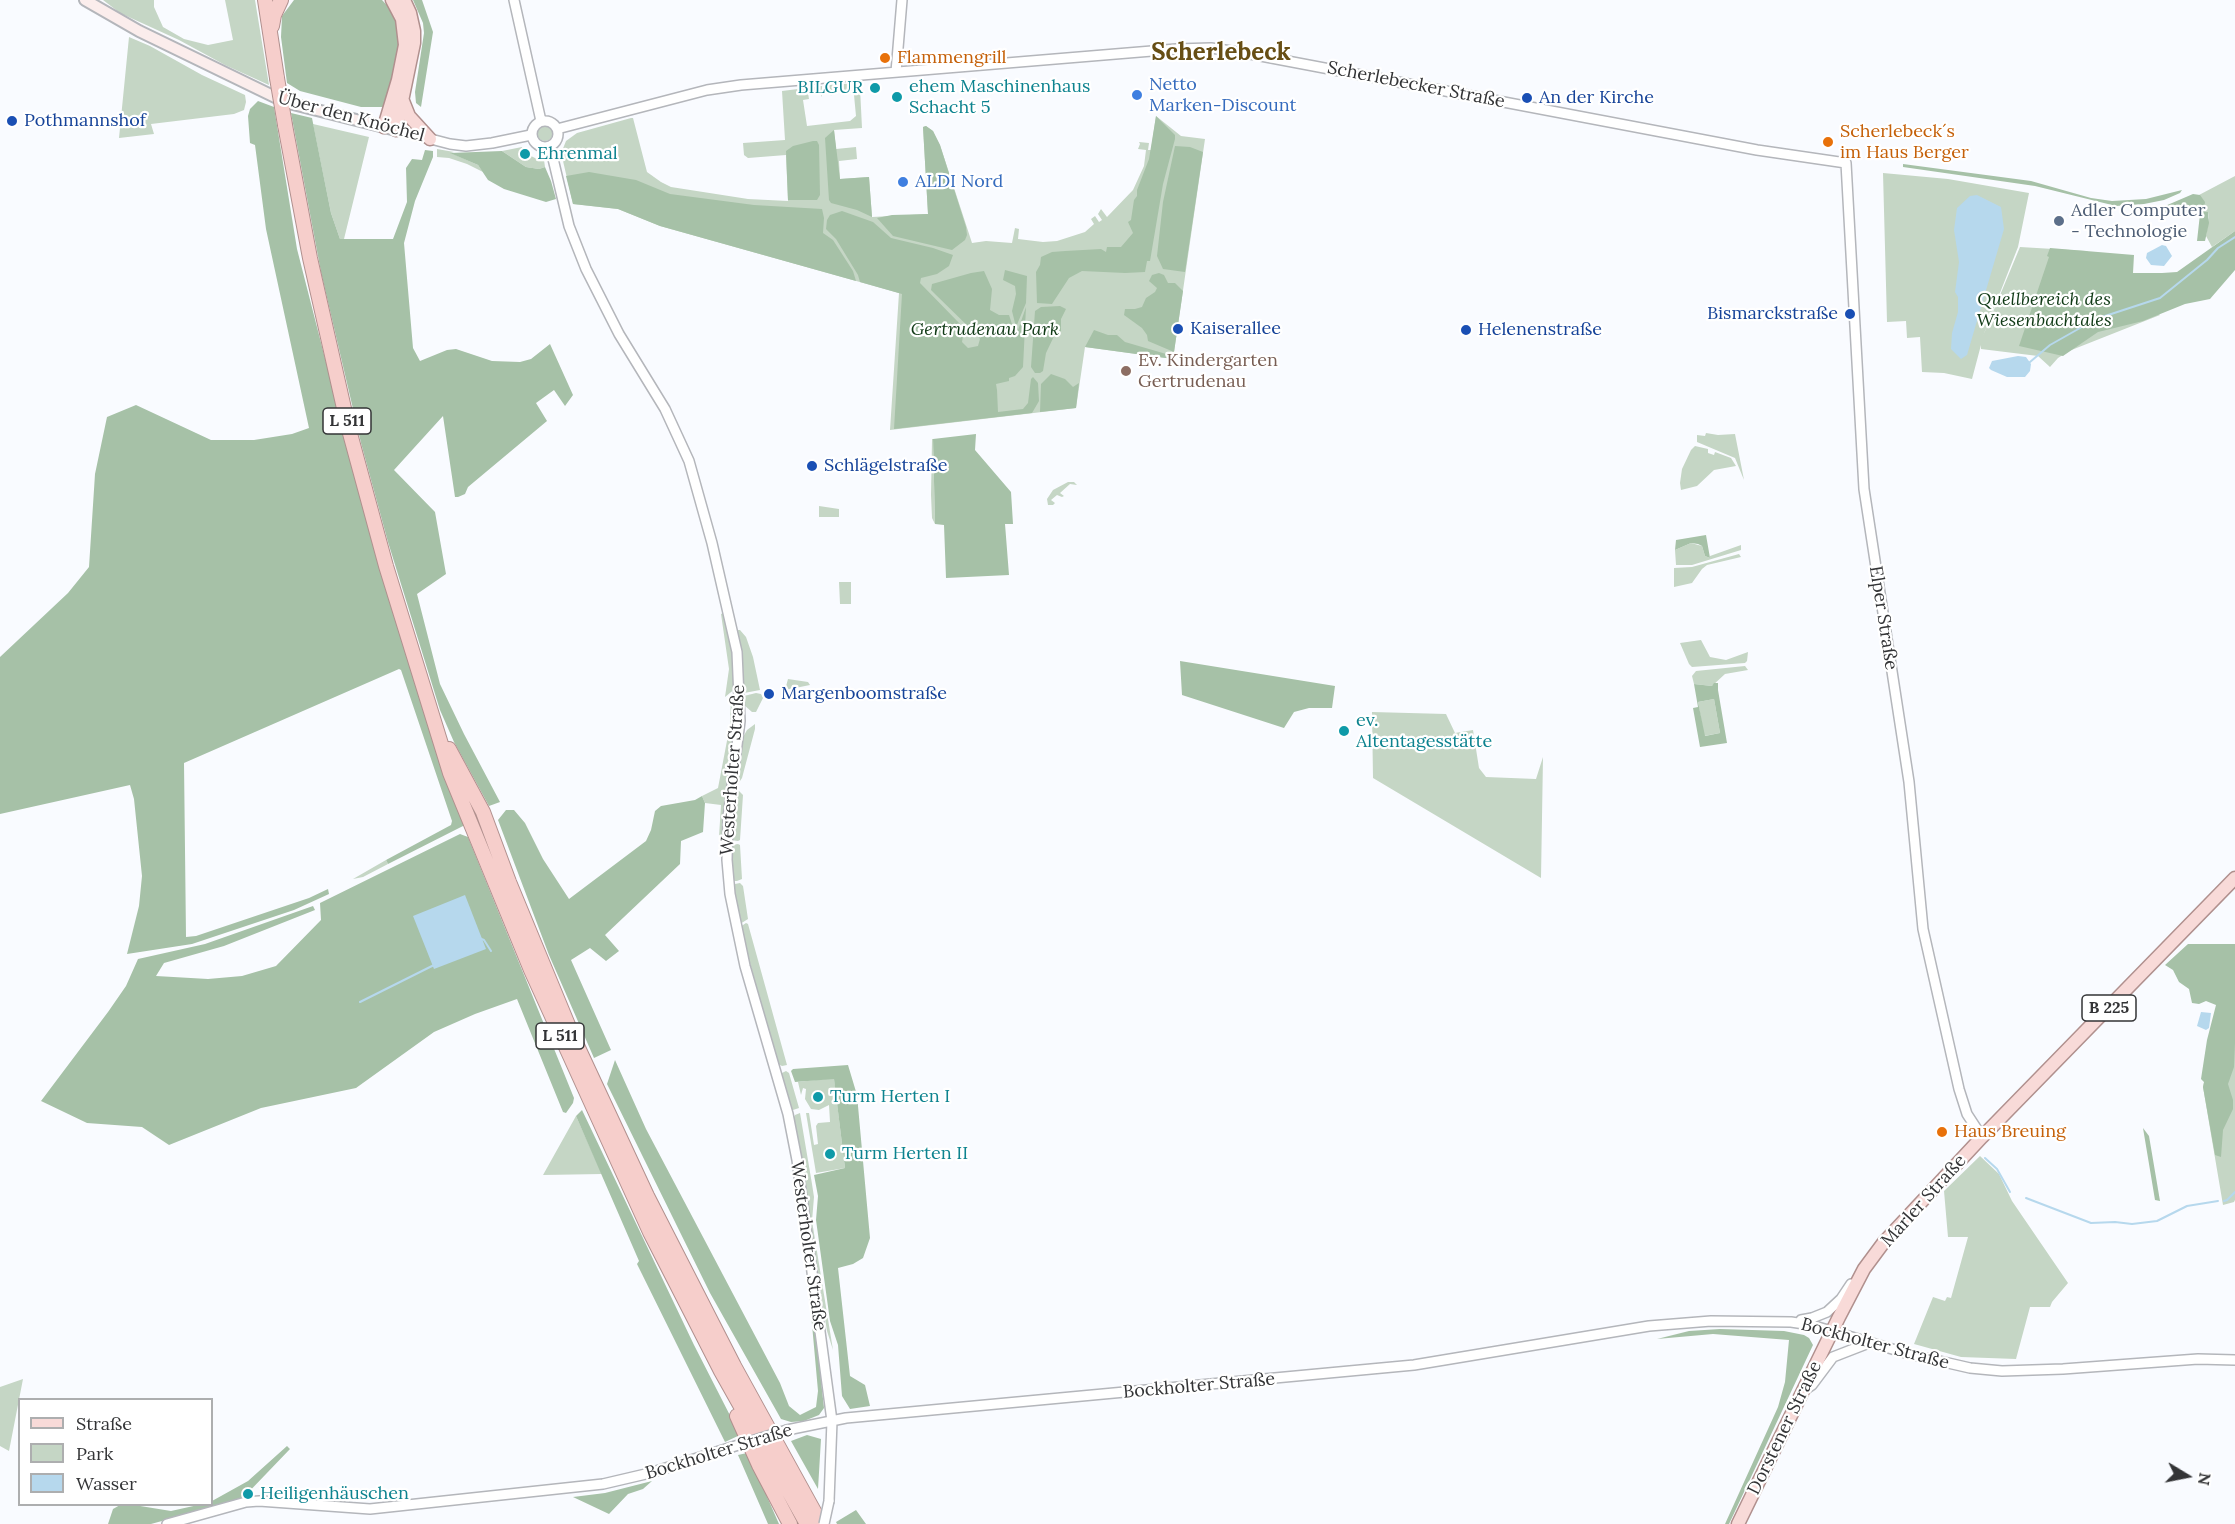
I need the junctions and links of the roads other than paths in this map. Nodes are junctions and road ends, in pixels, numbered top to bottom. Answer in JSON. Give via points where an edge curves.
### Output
{"nodes":[{"id":1,"x":85,"y":0,"type":"edge"},
{"id":2,"x":265,"y":0,"type":"edge"},
{"id":3,"x":281,"y":0,"type":"edge"},
{"id":4,"x":392,"y":0,"type":"edge"},
{"id":5,"x":404,"y":0,"type":"edge"},
{"id":6,"x":514,"y":0,"type":"edge"},
{"id":7,"x":902,"y":0,"type":"edge"},
{"id":8,"x":272,"y":46,"type":"junction"},
{"id":9,"x":896,"y":72,"type":"junction"},
{"id":10,"x":403,"y":100,"type":"junction"},
{"id":11,"x":541,"y":121,"type":"junction"},
{"id":12,"x":390,"y":129,"type":"junction"},
{"id":13,"x":557,"y":129,"type":"junction"},
{"id":14,"x":531,"y":135,"type":"junction"},
{"id":15,"x":430,"y":139,"type":"junction"},
{"id":16,"x":550,"y":146,"type":"junction"},
{"id":17,"x":1846,"y":163,"type":"joint"},
{"id":18,"x":432,"y":711,"type":"junction"},
{"id":19,"x":2235,"y":878,"type":"edge"},
{"id":20,"x":1982,"y":1137,"type":"junction"},
{"id":21,"x":1864,"y":1269,"type":"junction"},
{"id":22,"x":1791,"y":1322,"type":"junction"},
{"id":23,"x":1832,"y":1331,"type":"junction"},
{"id":24,"x":1869,"y":1342,"type":"junction"},
{"id":25,"x":2235,"y":1360,"type":"edge"},
{"id":26,"x":721,"y":1371,"type":"junction"},
{"id":27,"x":1802,"y":1392,"type":"junction"},
{"id":28,"x":832,"y":1421,"type":"junction"},
{"id":29,"x":805,"y":1496,"type":"junction"},
{"id":30,"x":167,"y":1524,"type":"edge"},
{"id":31,"x":790,"y":1524,"type":"edge"},
{"id":32,"x":807,"y":1524,"type":"edge"},
{"id":33,"x":823,"y":1524,"type":"edge"},
{"id":34,"x":829,"y":1524,"type":"edge"},
{"id":35,"x":1738,"y":1524,"type":"edge"}],
"edges":[{"from":1,"to":12,"type":"main road","name":"Über den Knöchel","via":[[254,88],[293,104]]},
{"from":2,"to":8,"type":"highway","number":"L 511"},
{"from":3,"to":8,"type":"highway","number":"L 511","via":[[272,23]]},
{"from":4,"to":12,"type":"main road","via":[[402,18],[405,45]]},
{"from":5,"to":10,"type":"main road","via":[[414,31]]},
{"from":6,"to":11,"type":"street"},
{"from":7,"to":9,"type":"street"},
{"from":8,"to":18,"type":"highway","number":"L 511","bridge":true,"via":[[310,258],[348,426],[386,566]]},
{"from":9,"to":13,"type":"street","name":"Scherlebecker Straße","via":[[769,81],[707,90]]},
{"from":9,"to":17,"type":"street","name":"Scherlebecker Straße","via":[[1176,49],[1225,49],[1757,150]]},
{"from":10,"to":12,"type":"main road"},
{"from":10,"to":15,"type":"main road","via":[[409,116]]},
{"from":11,"to":13,"type":"street","via":[[552,123]]},
{"from":11,"to":14,"type":"street"},
{"from":12,"to":15,"type":"street","name":"Über den Knöchel"},
{"from":13,"to":16,"type":"street","via":[[558,137]]},
{"from":14,"to":15,"type":"street","name":"Über den Knöchel","via":[[466,146]]},
{"from":14,"to":16,"type":"street","via":[[540,146]]},
{"from":16,"to":28,"type":"street","name":"Westerholter Straße","via":[[569,225],[586,269],[682,442],[729,612],[740,695],[727,829],[730,894],[745,966],[788,1114]]},
{"from":17,"to":20,"type":"street","name":"Elper Straße","via":[[1864,489],[1909,782],[1923,929],[1967,1114]]},
{"from":18,"to":26,"type":"highway","number":"L 511","via":[[450,774],[536,981],[650,1232]]},
{"from":18,"to":29,"type":"highway","number":"L 511","via":[[483,812],[573,1036],[647,1196]]},
{"from":19,"to":20,"type":"main road","name":"Marler Straße","number":"B 225"},
{"from":20,"to":21,"type":"main road","name":"Marler Straße","number":"B 225","via":[[1902,1221]]},
{"from":21,"to":22,"type":"street","via":[[1827,1312]]},
{"from":21,"to":23,"type":"main road","name":"Marler Straße","number":"B 225"},
{"from":22,"to":23,"type":"street","name":"Bockholter Straße"},
{"from":22,"to":28,"type":"street","name":"Bockholter Straße","via":[[1712,1321],[1649,1326],[1386,1368]]},
{"from":23,"to":24,"type":"street","name":"Bockholter Straße"},
{"from":23,"to":27,"type":"main road","name":"Dorstener Straße","number":"B 225"},
{"from":24,"to":25,"type":"street","name":"Bockholter Straße","via":[[1956,1365],[2002,1371]]},
{"from":24,"to":27,"type":"street","via":[[1833,1357]]},
{"from":26,"to":31,"type":"highway","via":[[759,1466]]},
{"from":26,"to":32,"type":"highway","number":"L 511"},
{"from":27,"to":35,"type":"main road","name":"Dorstener Straße","number":"B 225"},
{"from":28,"to":30,"type":"street","name":"Bockholter Straße","bridge":true,"via":[[787,1430],[603,1484],[370,1509],[246,1502]]},
{"from":28,"to":33,"type":"street","name":"Westerholter Straße","bridge":true,"via":[[829,1501]]},
{"from":29,"to":33,"type":"highway","number":"L 511"},
{"from":29,"to":34,"type":"highway"}]}
